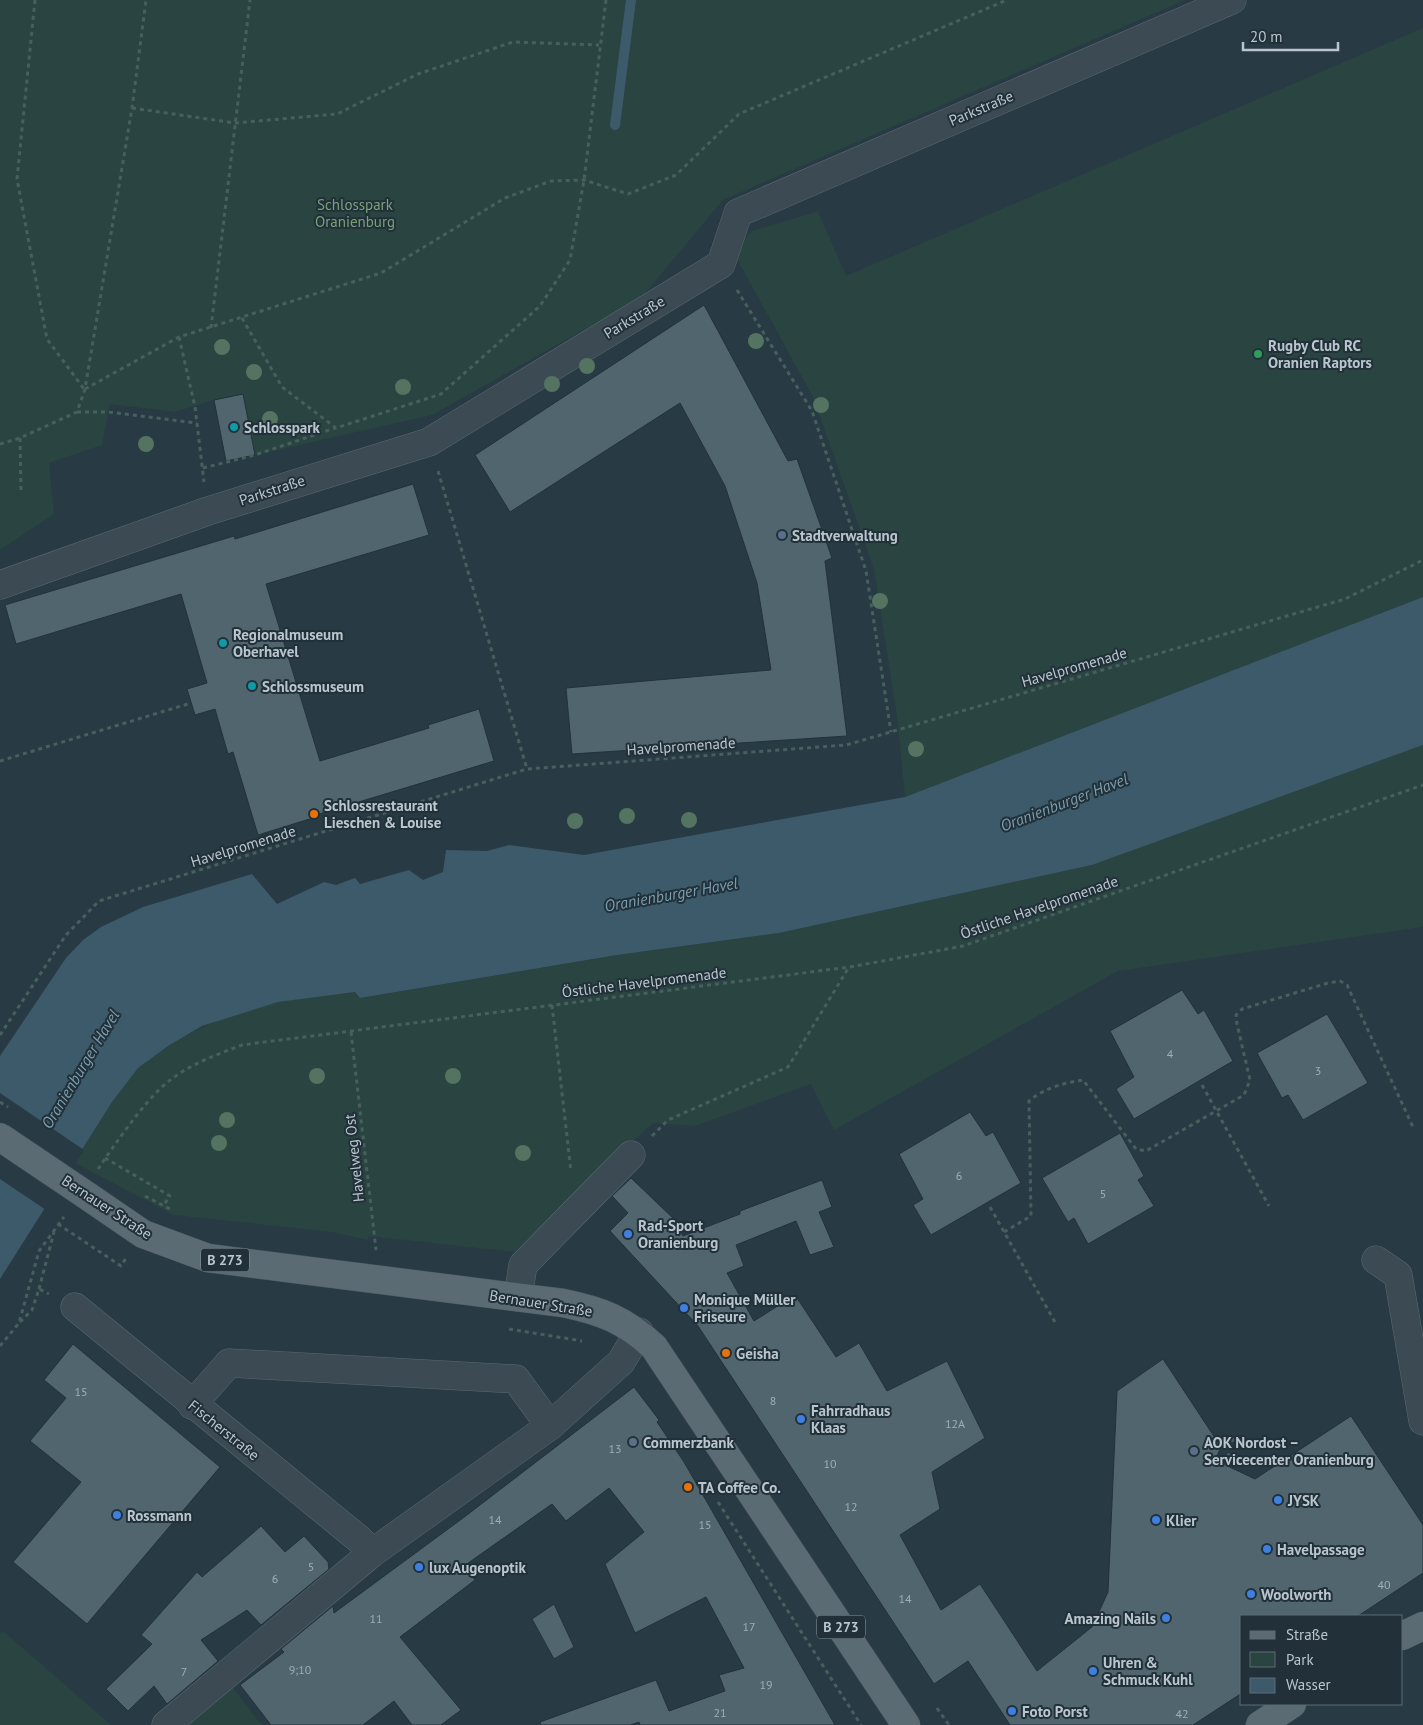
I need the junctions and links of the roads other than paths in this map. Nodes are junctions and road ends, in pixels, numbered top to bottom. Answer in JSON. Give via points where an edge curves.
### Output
{"nodes":[{"id":1,"x":1232,"y":0,"type":"edge"},
{"id":2,"x":0,"y":585,"type":"edge"},
{"id":3,"x":0,"y":1137,"type":"edge"},
{"id":4,"x":631,"y":1155,"type":"road end"},
{"id":5,"x":1376,"y":1260,"type":"dead end"},
{"id":6,"x":518,"y":1297,"type":"junction"},
{"id":7,"x":75,"y":1307,"type":"dead end"},
{"id":8,"x":638,"y":1332,"type":"junction"},
{"id":9,"x":192,"y":1405,"type":"junction"},
{"id":10,"x":1423,"y":1421,"type":"edge"},
{"id":11,"x":550,"y":1426,"type":"junction"},
{"id":12,"x":372,"y":1553,"type":"junction"},
{"id":13,"x":1423,"y":1626,"type":"edge"},
{"id":14,"x":1403,"y":1636,"type":"edge"},
{"id":15,"x":1290,"y":1705,"type":"edge"},
{"id":16,"x":166,"y":1725,"type":"edge"},
{"id":17,"x":906,"y":1725,"type":"edge"},
{"id":18,"x":1260,"y":1725,"type":"edge"}],
"edges":[{"from":1,"to":2,"type":"street","name":"Parkstraße","via":[[738,213],[721,264],[430,442],[208,511]]},
{"from":3,"to":6,"type":"main road","name":"Bernauer Straße","number":"B 273","bridge":true,"via":[[143,1234],[208,1258]]},
{"from":4,"to":6,"type":"street","via":[[523,1265]]},
{"from":5,"to":10,"type":"street","via":[[1398,1275]]},
{"from":6,"to":8,"type":"main road","name":"Bernauer Straße","number":"B 273","via":[[593,1309]]},
{"from":7,"to":9,"type":"street","name":"Fischerstraße"},
{"from":8,"to":11,"type":"street","via":[[621,1362]]},
{"from":8,"to":17,"type":"main road","name":"Bernauer Straße","number":"B 273","via":[[654,1347]]},
{"from":9,"to":11,"type":"street","via":[[229,1363],[516,1379]]},
{"from":9,"to":12,"type":"street","name":"Fischerstraße"},
{"from":11,"to":12,"type":"street"},
{"from":12,"to":16,"type":"street"},
{"from":13,"to":14,"type":"main road"},
{"from":15,"to":18,"type":"main road"}]}
